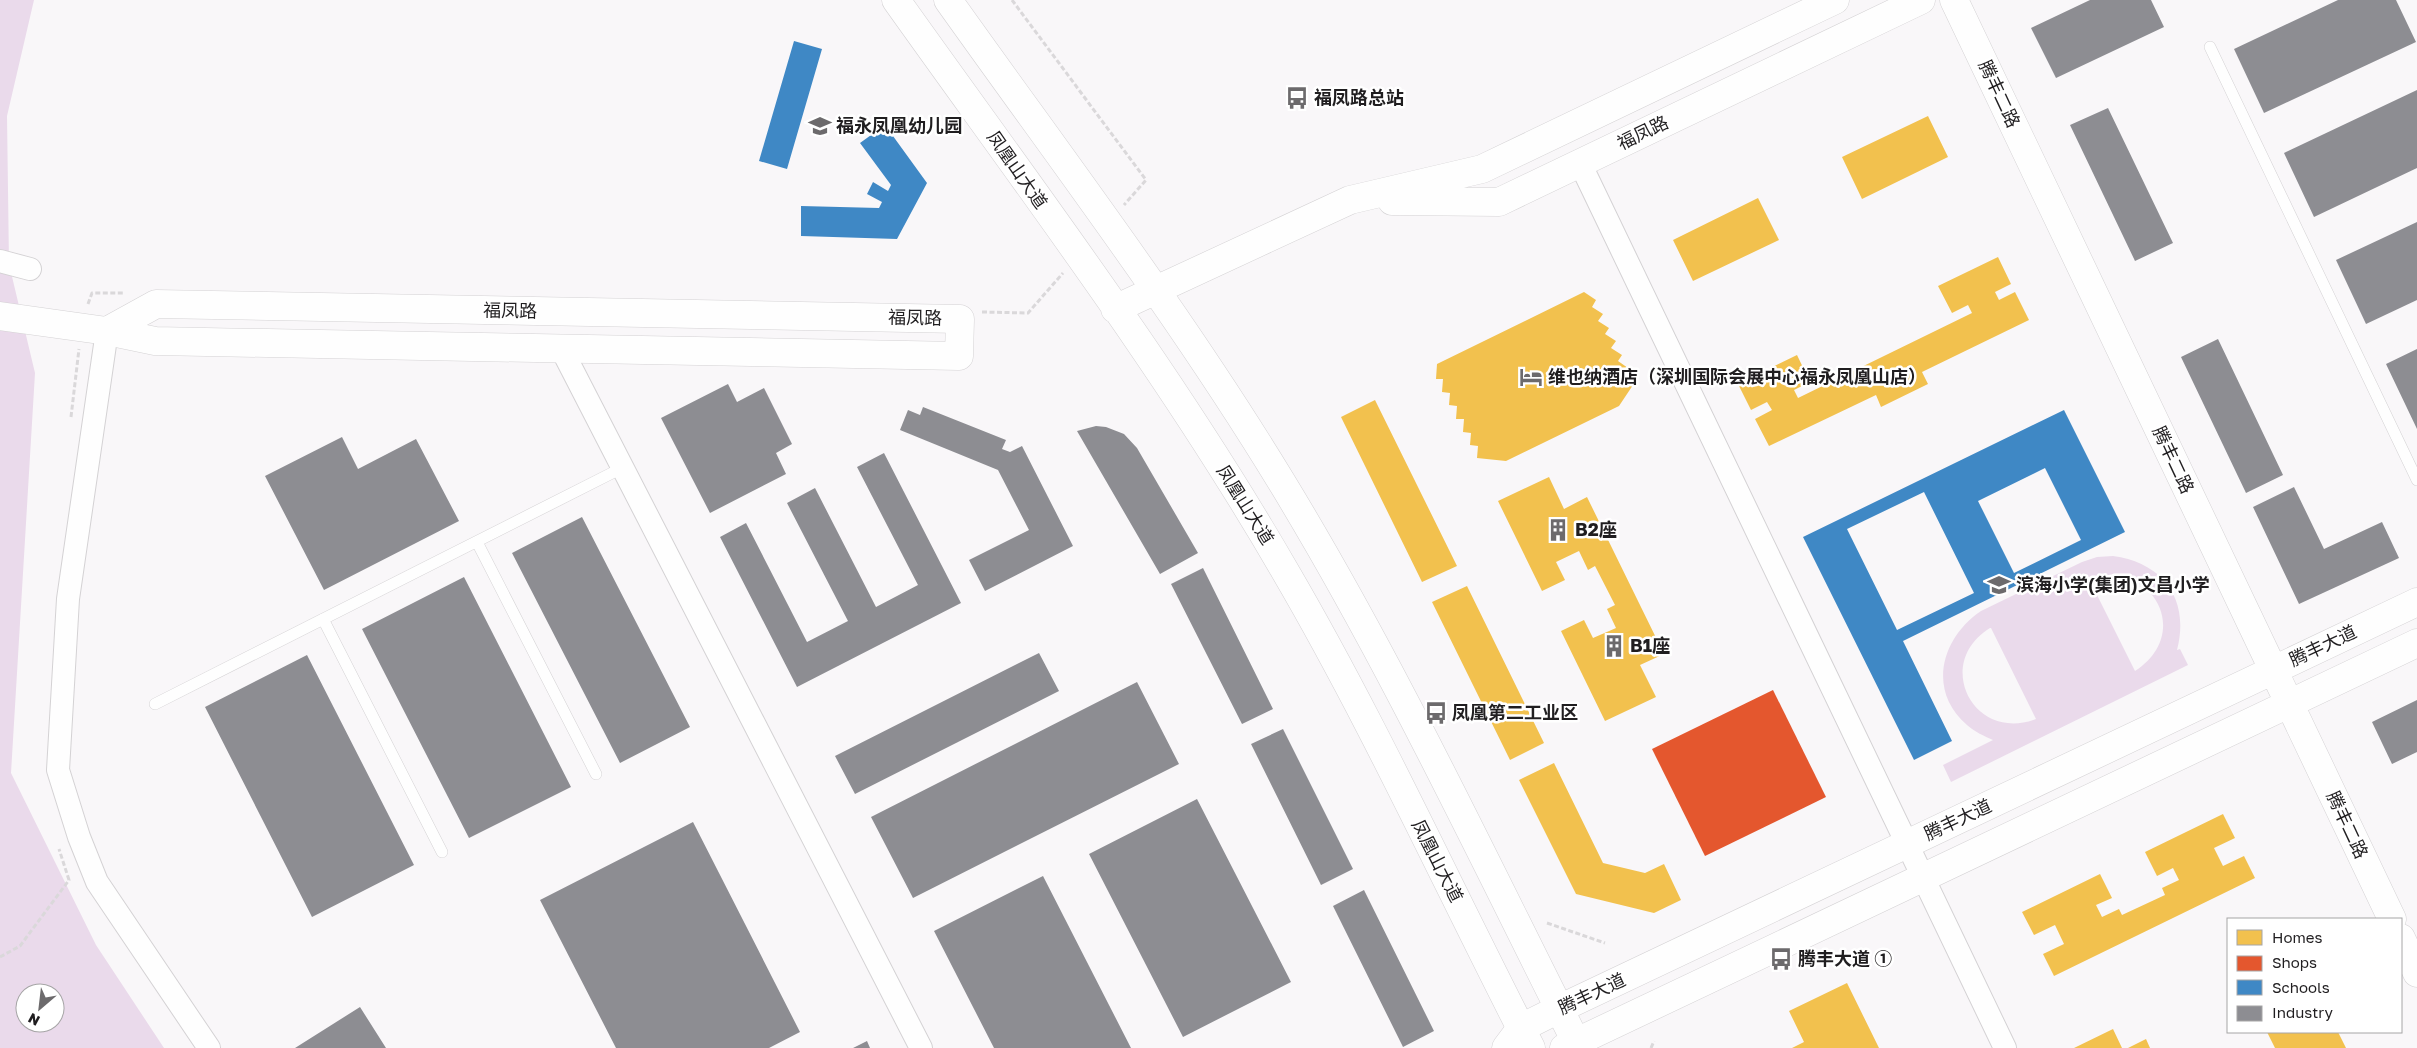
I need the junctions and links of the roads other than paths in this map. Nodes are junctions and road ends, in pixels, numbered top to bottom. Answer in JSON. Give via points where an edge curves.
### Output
{"nodes":[{"id":1,"x":896,"y":0,"type":"edge"},
{"id":2,"x":948,"y":0,"type":"edge"},
{"id":3,"x":1835,"y":0,"type":"edge"},
{"id":4,"x":1921,"y":0,"type":"edge"},
{"id":5,"x":1954,"y":0,"type":"edge"},
{"id":6,"x":2210,"y":47,"type":"dead end"},
{"id":7,"x":1580,"y":163,"type":"junction"},
{"id":8,"x":1350,"y":200,"type":"junction"},
{"id":9,"x":0,"y":261,"type":"edge"},
{"id":10,"x":30,"y":269,"type":"dead end"},
{"id":11,"x":1155,"y":291,"type":"junction"},
{"id":12,"x":1116,"y":309,"type":"junction"},
{"id":13,"x":0,"y":316,"type":"edge"},
{"id":14,"x":107,"y":331,"type":"junction"},
{"id":15,"x":560,"y":348,"type":"junction"},
{"id":16,"x":622,"y":468,"type":"junction"},
{"id":17,"x":2417,"y":480,"type":"edge"},
{"id":18,"x":477,"y":542,"type":"junction"},
{"id":19,"x":2417,"y":602,"type":"edge"},
{"id":20,"x":323,"y":619,"type":"junction"},
{"id":21,"x":2417,"y":643,"type":"edge"},
{"id":22,"x":2273,"y":670,"type":"junction"},
{"id":23,"x":2289,"y":703,"type":"junction"},
{"id":24,"x":155,"y":704,"type":"dead end"},
{"id":25,"x":596,"y":774,"type":"dead end"},
{"id":26,"x":1907,"y":844,"type":"junction"},
{"id":27,"x":442,"y":852,"type":"dead end"},
{"id":28,"x":1923,"y":877,"type":"junction"},
{"id":29,"x":2392,"y":918,"type":"edge"},
{"id":30,"x":2402,"y":940,"type":"edge"},
{"id":31,"x":2417,"y":973,"type":"edge"},
{"id":32,"x":1559,"y":1009,"type":"junction"},
{"id":33,"x":1519,"y":1041,"type":"edge"},
{"id":34,"x":1573,"y":1046,"type":"edge"},
{"id":35,"x":210,"y":1048,"type":"edge"},
{"id":36,"x":921,"y":1048,"type":"edge"},
{"id":37,"x":2005,"y":1048,"type":"edge"}],
"edges":[{"from":1,"to":12,"type":"main road","name":"凤凰山大道"},
{"from":2,"to":11,"type":"main road"},
{"from":3,"to":8,"type":"main road","name":"福凤路","via":[[1482,169]]},
{"from":4,"to":7,"type":"main road","name":"福凤路"},
{"from":5,"to":22,"type":"main road","name":"腾丰二路"},
{"from":6,"to":17,"type":"lane"},
{"from":7,"to":8,"type":"main road","name":"福凤路","via":[[1498,202]]},
{"from":7,"to":26,"type":"street"},
{"from":8,"to":11,"type":"main road","name":"福凤路"},
{"from":9,"to":10,"type":"street"},
{"from":11,"to":12,"type":"main road","name":"福凤路"},
{"from":11,"to":32,"type":"main road","via":[[1280,478],[1362,620]]},
{"from":12,"to":33,"type":"main road","name":"凤凰山大道","via":[[1243,501],[1324,640]]},
{"from":13,"to":14,"type":"main road"},
{"from":14,"to":15,"type":"main road","name":"福凤路","via":[[155,341]]},
{"from":14,"to":15,"type":"main road","name":"福凤路","via":[[156,304],[960,319],[960,356]]},
{"from":14,"to":35,"type":"street","via":[[68,599],[58,770],[79,837],[98,882]]},
{"from":15,"to":16,"type":"street"},
{"from":16,"to":18,"type":"lane"},
{"from":16,"to":36,"type":"street"},
{"from":18,"to":20,"type":"lane"},
{"from":18,"to":25,"type":"lane"},
{"from":19,"to":22,"type":"main road","name":"腾丰大道"},
{"from":20,"to":24,"type":"lane"},
{"from":20,"to":27,"type":"lane"},
{"from":21,"to":23,"type":"main road","name":"腾丰大道"},
{"from":22,"to":23,"type":"main road","name":"腾丰二路"},
{"from":22,"to":26,"type":"main road","name":"腾丰大道"},
{"from":23,"to":28,"type":"main road","name":"腾丰大道"},
{"from":23,"to":29,"type":"main road","name":"腾丰二路"},
{"from":26,"to":28,"type":"street"},
{"from":26,"to":32,"type":"main road","name":"腾丰大道"},
{"from":28,"to":34,"type":"main road","name":"腾丰大道"},
{"from":28,"to":37,"type":"street"},
{"from":30,"to":31,"type":"main road"},
{"from":32,"to":33,"type":"main road","name":"腾丰大道"},
{"from":32,"to":34,"type":"main road"}]}
